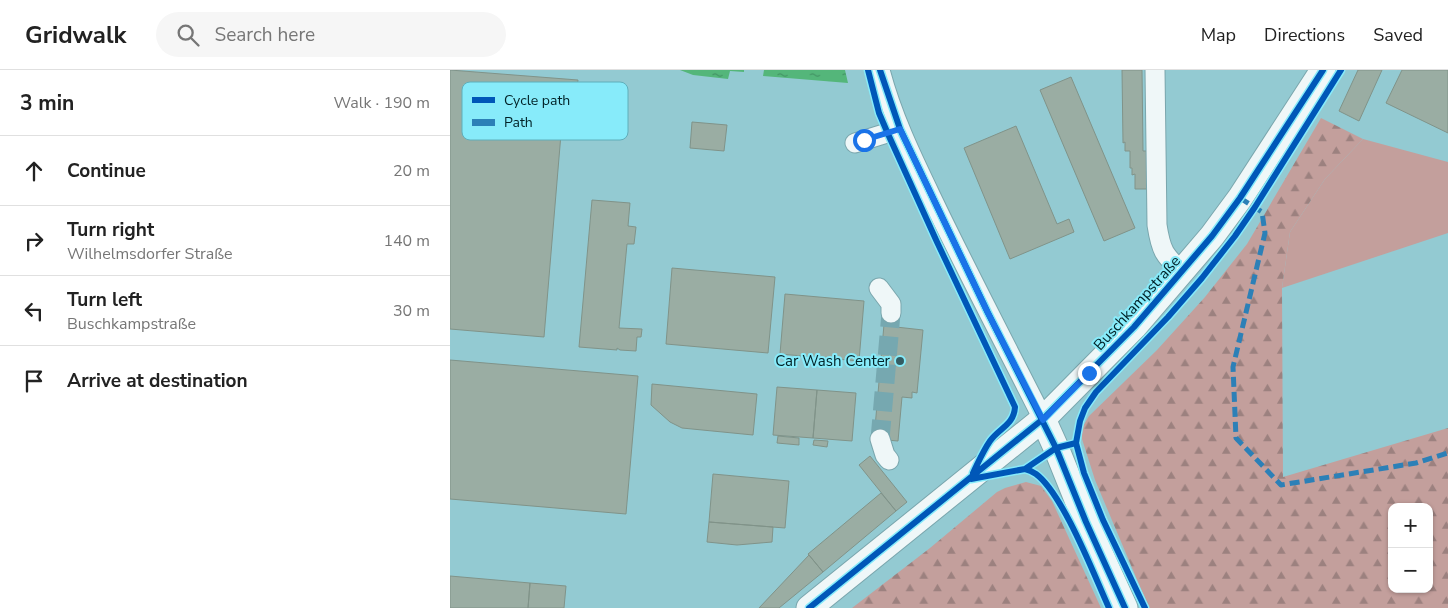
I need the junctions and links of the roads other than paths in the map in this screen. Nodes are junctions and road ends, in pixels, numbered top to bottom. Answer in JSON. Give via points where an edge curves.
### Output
{"nodes":[{"id":1,"x":880,"y":70,"type":"edge"},
{"id":2,"x":1155,"y":70,"type":"edge"},
{"id":3,"x":1323,"y":70,"type":"edge"},
{"id":4,"x":900,"y":129,"type":"junction"},
{"id":5,"x":855,"y":143,"type":"dead end"},
{"id":6,"x":1182,"y":272,"type":"junction"},
{"id":7,"x":879,"y":288,"type":"dead end"},
{"id":8,"x":891,"y":313,"type":"tunnel mouth"},
{"id":9,"x":1043,"y":420,"type":"junction"},
{"id":10,"x":880,"y":439,"type":"tunnel mouth"},
{"id":11,"x":889,"y":460,"type":"dead end"},
{"id":12,"x":809,"y":608,"type":"edge"},
{"id":13,"x":1125,"y":608,"type":"edge"}],
"edges":[{"from":1,"to":4,"type":"street"},
{"from":2,"to":6,"type":"street","via":[[1159,234],[1164,253]]},
{"from":3,"to":6,"type":"main road","name":"Buschkampstraße","via":[[1240,198]]},
{"from":4,"to":5,"type":"street"},
{"from":4,"to":9,"type":"street"},
{"from":6,"to":9,"type":"main road","name":"Buschkampstraße","via":[[1134,327]]},
{"from":7,"to":8,"type":"street","via":[[891,304]]},
{"from":9,"to":12,"type":"main road","name":"Buschkampstraße"},
{"from":9,"to":13,"type":"main road"},
{"from":10,"to":11,"type":"street"}]}
